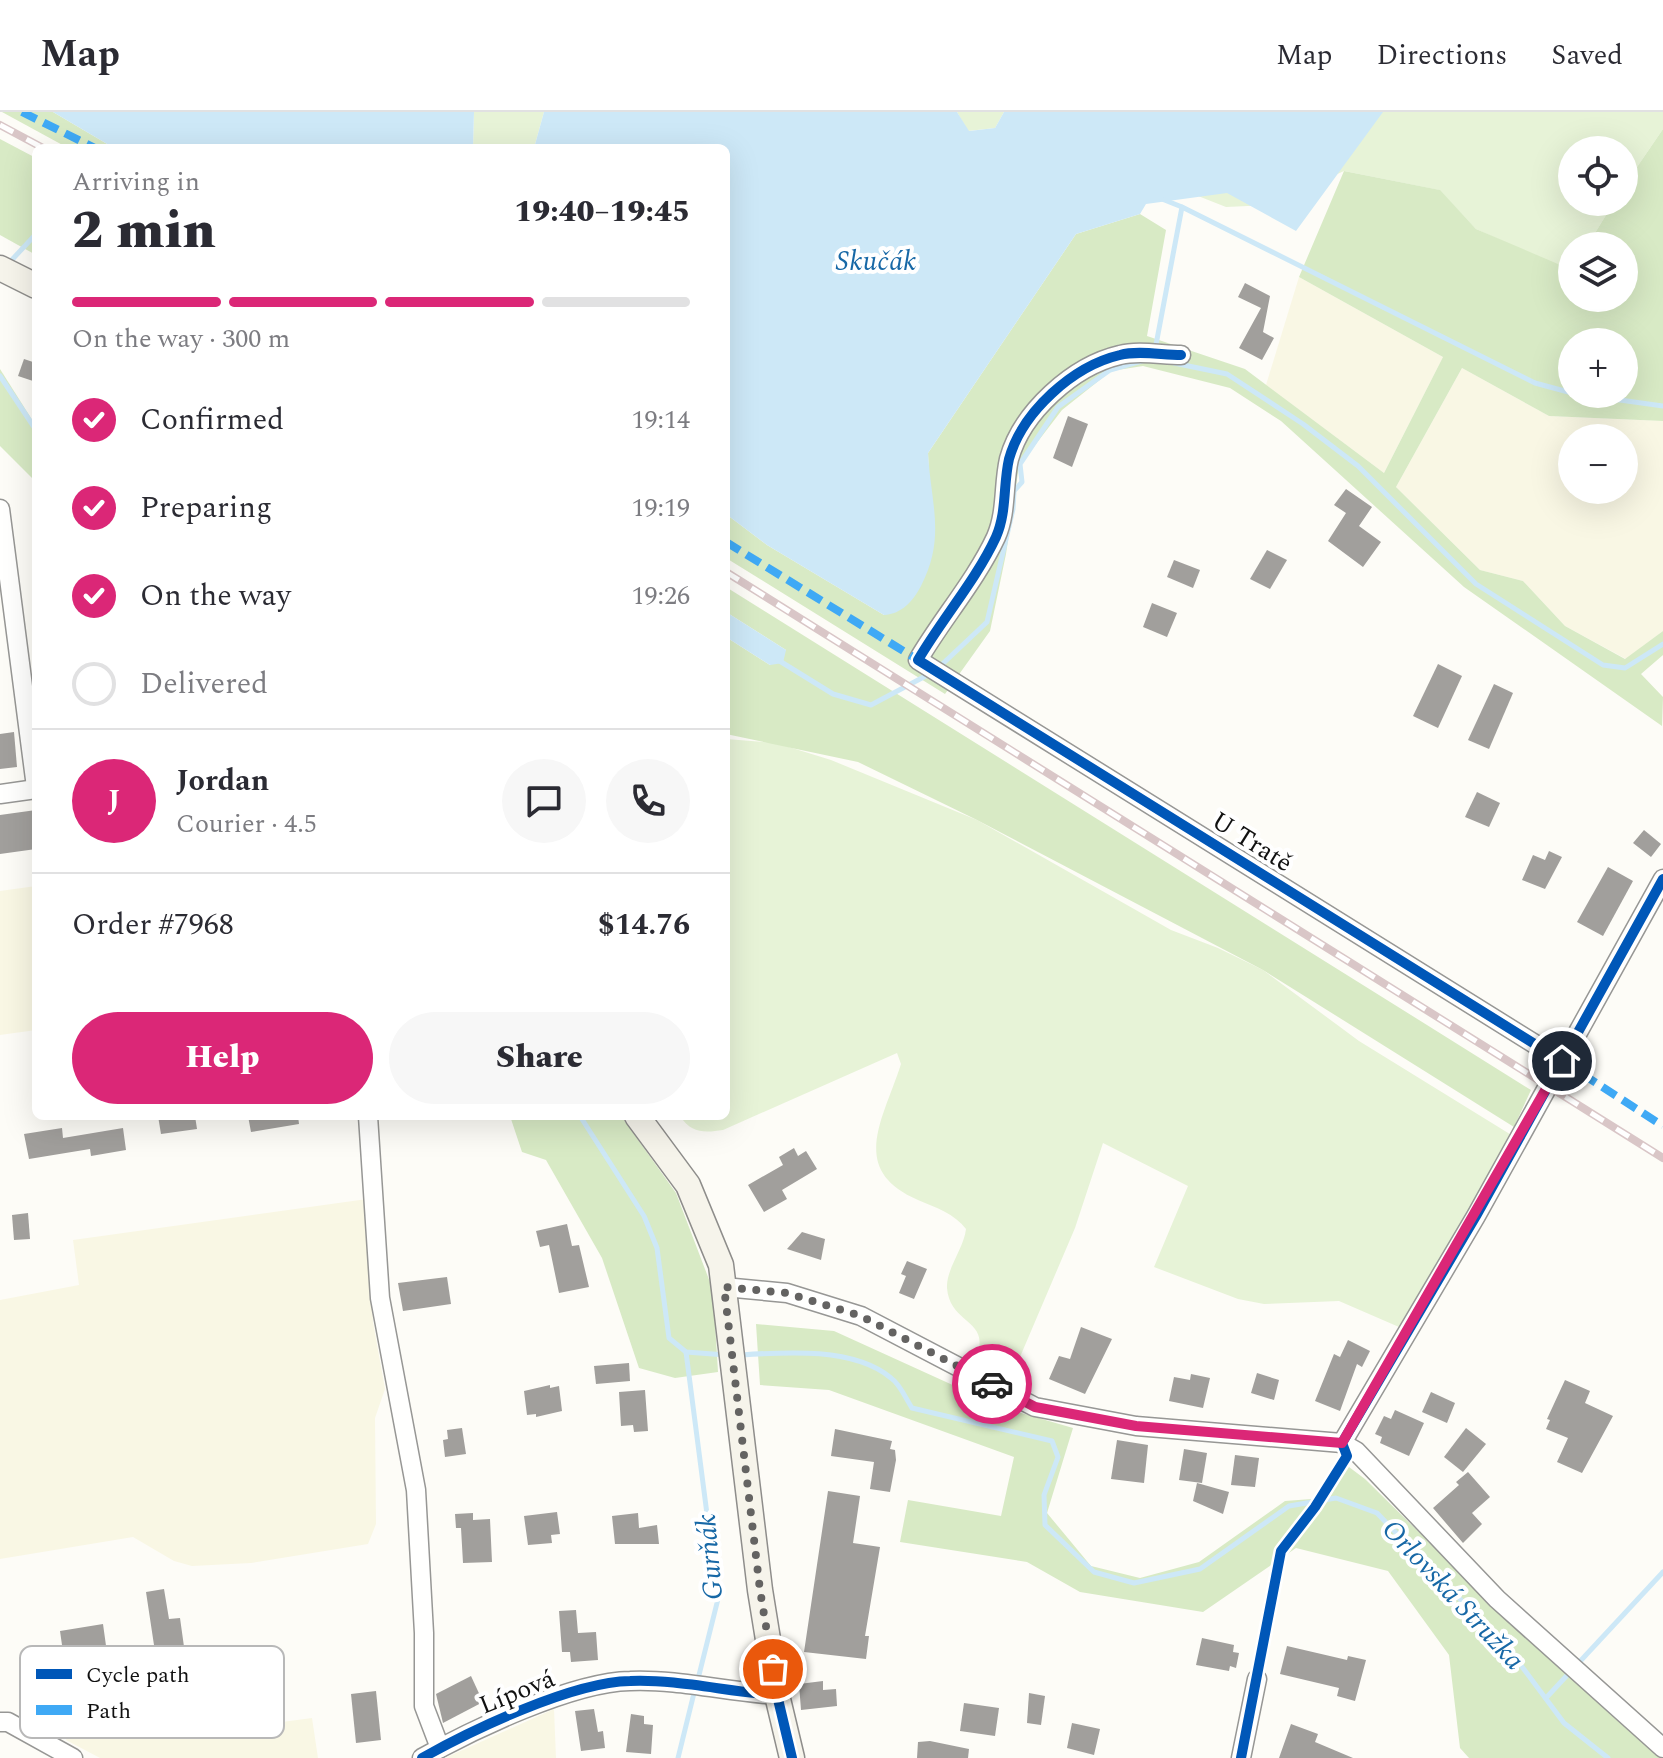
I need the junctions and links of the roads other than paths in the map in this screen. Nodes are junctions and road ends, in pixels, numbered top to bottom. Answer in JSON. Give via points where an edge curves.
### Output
{"nodes":[{"id":1,"x":0,"y":268,"type":"edge"},
{"id":2,"x":32,"y":284,"type":"edge"},
{"id":3,"x":1174,"y":355,"type":"dead end"},
{"id":4,"x":0,"y":509,"type":"edge"},
{"id":5,"x":32,"y":757,"type":"edge"},
{"id":6,"x":32,"y":789,"type":"edge"},
{"id":7,"x":0,"y":794,"type":"edge"},
{"id":8,"x":1663,"y":879,"type":"edge"},
{"id":9,"x":1562,"y":1061,"type":"junction"},
{"id":10,"x":368,"y":1120,"type":"edge"},
{"id":11,"x":640,"y":1120,"type":"edge"},
{"id":12,"x":724,"y":1287,"type":"junction"},
{"id":13,"x":1342,"y":1443,"type":"junction"},
{"id":14,"x":1257,"y":1679,"type":"road end"},
{"id":15,"x":777,"y":1695,"type":"junction"},
{"id":16,"x":0,"y":1722,"type":"edge"},
{"id":17,"x":20,"y":1729,"type":"edge"},
{"id":18,"x":37,"y":1738,"type":"edge"},
{"id":19,"x":440,"y":1748,"type":"junction"},
{"id":20,"x":1663,"y":1748,"type":"edge"},
{"id":21,"x":73,"y":1758,"type":"edge"},
{"id":22,"x":422,"y":1758,"type":"edge"},
{"id":23,"x":792,"y":1758,"type":"edge"},
{"id":24,"x":1241,"y":1758,"type":"edge"}],
"edges":[{"from":1,"to":2,"type":"main road"},
{"from":3,"to":9,"type":"street","name":"U Tratě","via":[[1122,354],[1093,366],[1029,418],[1009,460],[998,534],[922,662]]},
{"from":4,"to":5,"type":"street"},
{"from":6,"to":7,"type":"street"},
{"from":8,"to":9,"type":"street"},
{"from":9,"to":13,"type":"street"},
{"from":10,"to":19,"type":"street","via":[[380,1298],[416,1490],[424,1706]]},
{"from":11,"to":12,"type":"main road","via":[[688,1185],[721,1265]]},
{"from":12,"to":13,"type":"street","via":[[787,1293],[861,1316],[1035,1407],[1136,1426]]},
{"from":12,"to":15,"type":"main road"},
{"from":13,"to":20,"type":"street","via":[[1356,1451],[1497,1599]]},
{"from":14,"to":24,"type":"street"},
{"from":15,"to":19,"type":"street","name":"Lípová","via":[[628,1681],[579,1691]]},
{"from":15,"to":23,"type":"main road"},
{"from":16,"to":17,"type":"street"},
{"from":18,"to":21,"type":"street"},
{"from":19,"to":22,"type":"street","name":"Lípová"}]}
